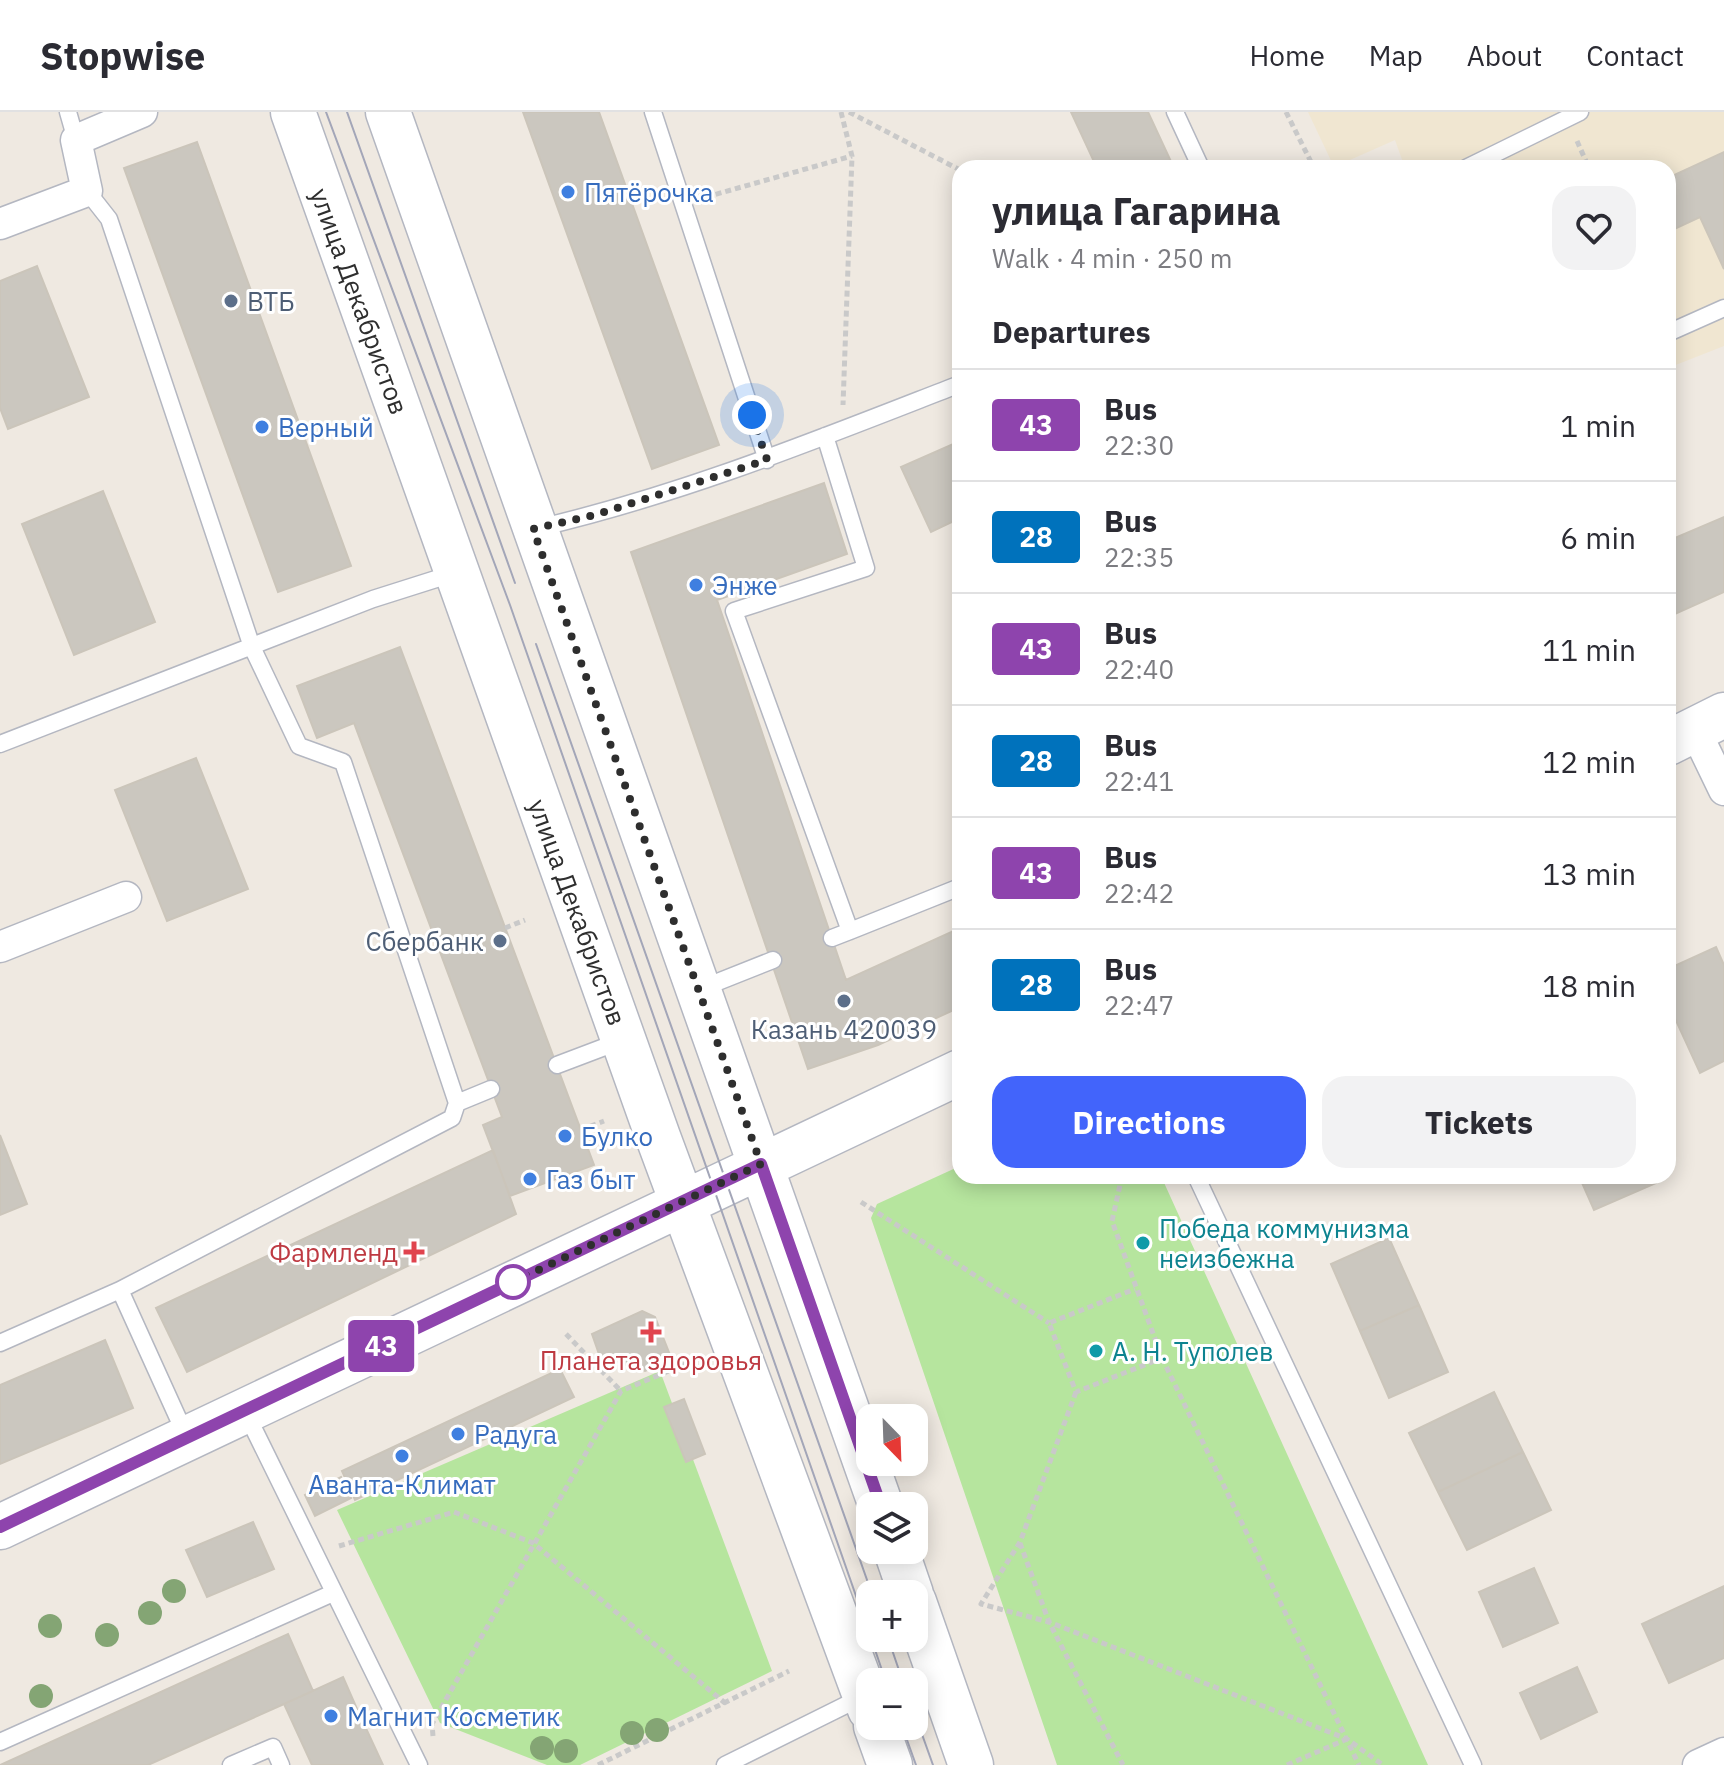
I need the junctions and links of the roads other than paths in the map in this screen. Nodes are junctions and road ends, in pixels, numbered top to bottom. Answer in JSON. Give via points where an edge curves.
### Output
{"nodes":[{"id":1,"x":142,"y":112,"type":"edge"},
{"id":2,"x":293,"y":112,"type":"edge"},
{"id":3,"x":388,"y":112,"type":"edge"},
{"id":4,"x":653,"y":112,"type":"edge"},
{"id":5,"x":1175,"y":112,"type":"edge"},
{"id":6,"x":1580,"y":112,"type":"edge"},
{"id":7,"x":72,"y":126,"type":"edge"},
{"id":8,"x":1197,"y":160,"type":"edge"},
{"id":9,"x":1482,"y":160,"type":"edge"},
{"id":10,"x":87,"y":191,"type":"junction"},
{"id":11,"x":0,"y":224,"type":"edge"},
{"id":12,"x":1724,"y":308,"type":"edge"},
{"id":13,"x":1676,"y":329,"type":"edge"},
{"id":14,"x":952,"y":387,"type":"edge"},
{"id":15,"x":825,"y":436,"type":"junction"},
{"id":16,"x":767,"y":460,"type":"junction"},
{"id":17,"x":533,"y":529,"type":"junction"},
{"id":18,"x":457,"y":572,"type":"junction"},
{"id":19,"x":252,"y":647,"type":"junction"},
{"id":20,"x":1696,"y":729,"type":"edge"},
{"id":21,"x":0,"y":744,"type":"edge"},
{"id":22,"x":1724,"y":790,"type":"edge"},
{"id":23,"x":952,"y":890,"type":"edge"},
{"id":24,"x":126,"y":897,"type":"dead end"},
{"id":25,"x":850,"y":931,"type":"junction"},
{"id":26,"x":832,"y":938,"type":"dead end"},
{"id":27,"x":0,"y":947,"type":"edge"},
{"id":28,"x":773,"y":960,"type":"dead end"},
{"id":29,"x":699,"y":989,"type":"junction"},
{"id":30,"x":624,"y":1040,"type":"junction"},
{"id":31,"x":557,"y":1065,"type":"dead end"},
{"id":32,"x":952,"y":1076,"type":"edge"},
{"id":33,"x":491,"y":1089,"type":"dead end"},
{"id":34,"x":457,"y":1103,"type":"junction"},
{"id":35,"x":761,"y":1164,"type":"junction"},
{"id":36,"x":1200,"y":1184,"type":"edge"},
{"id":37,"x":682,"y":1201,"type":"junction"},
{"id":38,"x":120,"y":1290,"type":"junction"},
{"id":39,"x":0,"y":1343,"type":"edge"},
{"id":40,"x":245,"y":1412,"type":"junction"},
{"id":41,"x":188,"y":1439,"type":"junction"},
{"id":42,"x":876,"y":1492,"type":"edge"},
{"id":43,"x":0,"y":1527,"type":"edge"},
{"id":44,"x":333,"y":1593,"type":"junction"},
{"id":45,"x":928,"y":1642,"type":"edge"},
{"id":46,"x":856,"y":1672,"type":"edge"},
{"id":47,"x":856,"y":1715,"type":"edge"},
{"id":48,"x":881,"y":1740,"type":"edge"},
{"id":49,"x":0,"y":1742,"type":"edge"},
{"id":50,"x":1724,"y":1753,"type":"edge"},
{"id":51,"x":231,"y":1765,"type":"edge"},
{"id":52,"x":281,"y":1765,"type":"edge"},
{"id":53,"x":419,"y":1765,"type":"edge"},
{"id":54,"x":725,"y":1765,"type":"edge"},
{"id":55,"x":890,"y":1765,"type":"edge"},
{"id":56,"x":971,"y":1765,"type":"edge"},
{"id":57,"x":1473,"y":1765,"type":"edge"},
{"id":58,"x":1698,"y":1765,"type":"edge"}],
"edges":[{"from":1,"to":7,"type":"street"},
{"from":2,"to":18,"type":"main road","name":"улица Декабристов"},
{"from":3,"to":17,"type":"main road"},
{"from":4,"to":16,"type":"lane"},
{"from":5,"to":8,"type":"lane"},
{"from":6,"to":9,"type":"lane"},
{"from":7,"to":10,"type":"street"},
{"from":10,"to":11,"type":"street"},
{"from":10,"to":19,"type":"lane","via":[[109,219]]},
{"from":12,"to":13,"type":"lane"},
{"from":14,"to":15,"type":"lane"},
{"from":15,"to":16,"type":"lane"},
{"from":15,"to":25,"type":"lane","via":[[866,568],[734,611]]},
{"from":16,"to":17,"type":"lane","via":[[595,515]]},
{"from":17,"to":29,"type":"main road"},
{"from":18,"to":19,"type":"lane"},
{"from":18,"to":30,"type":"main road","name":"улица Декабристов"},
{"from":19,"to":21,"type":"lane"},
{"from":19,"to":34,"type":"lane","via":[[299,746],[343,762]]},
{"from":20,"to":22,"type":"street"},
{"from":23,"to":25,"type":"lane"},
{"from":24,"to":27,"type":"street"},
{"from":25,"to":26,"type":"lane"},
{"from":28,"to":29,"type":"lane"},
{"from":29,"to":35,"type":"main road"},
{"from":30,"to":31,"type":"lane"},
{"from":30,"to":37,"type":"main road","name":"улица Декабристов"},
{"from":32,"to":35,"type":"main road"},
{"from":33,"to":34,"type":"lane"},
{"from":34,"to":38,"type":"lane","via":[[452,1118]]},
{"from":35,"to":37,"type":"main road"},
{"from":35,"to":42,"type":"main road"},
{"from":36,"to":57,"type":"lane"},
{"from":37,"to":40,"type":"main road"},
{"from":37,"to":46,"type":"main road","name":"улица Декабристов"},
{"from":38,"to":39,"type":"lane"},
{"from":38,"to":41,"type":"lane"},
{"from":40,"to":41,"type":"main road"},
{"from":40,"to":44,"type":"lane"},
{"from":41,"to":43,"type":"main road"},
{"from":44,"to":49,"type":"lane"},
{"from":44,"to":53,"type":"lane"},
{"from":45,"to":56,"type":"main road"},
{"from":47,"to":54,"type":"lane"},
{"from":48,"to":55,"type":"main road","name":"улица Декабристов"},
{"from":50,"to":58,"type":"street"},
{"from":51,"to":52,"type":"lane","via":[[273,1747]]}]}
